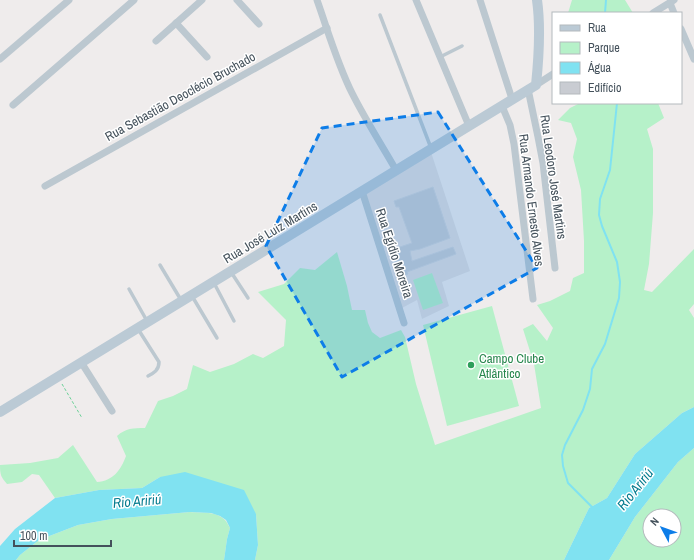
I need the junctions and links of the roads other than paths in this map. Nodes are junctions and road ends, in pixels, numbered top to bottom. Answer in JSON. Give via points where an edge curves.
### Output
{"nodes":[{"id":1,"x":69,"y":0,"type":"edge"},
{"id":2,"x":134,"y":0,"type":"edge"},
{"id":3,"x":202,"y":0,"type":"edge"},
{"id":4,"x":237,"y":0,"type":"edge"},
{"id":5,"x":317,"y":0,"type":"edge"},
{"id":6,"x":416,"y":0,"type":"edge"},
{"id":7,"x":480,"y":0,"type":"edge"},
{"id":8,"x":537,"y":0,"type":"edge"},
{"id":9,"x":672,"y":1,"type":"edge"},
{"id":10,"x":655,"y":12,"type":"edge"},
{"id":11,"x":674,"y":12,"type":"edge"},
{"id":12,"x":380,"y":14,"type":"dead end"},
{"id":13,"x":176,"y":23,"type":"junction"},
{"id":14,"x":259,"y":24,"type":"dead end"},
{"id":15,"x":327,"y":28,"type":"junction"},
{"id":16,"x":682,"y":31,"type":"edge"},
{"id":17,"x":156,"y":41,"type":"dead end"},
{"id":18,"x":462,"y":46,"type":"dead end"},
{"id":19,"x":206,"y":57,"type":"dead end"},
{"id":20,"x":440,"y":57,"type":"junction"},
{"id":21,"x":0,"y":59,"type":"edge"},
{"id":22,"x":694,"y":59,"type":"edge"},
{"id":23,"x":552,"y":75,"type":"edge"},
{"id":24,"x":532,"y":87,"type":"junction"},
{"id":25,"x":512,"y":99,"type":"junction"},
{"id":26,"x":13,"y":105,"type":"dead end"},
{"id":27,"x":502,"y":106,"type":"junction"},
{"id":28,"x":469,"y":126,"type":"junction"},
{"id":29,"x":431,"y":149,"type":"junction"},
{"id":30,"x":396,"y":170,"type":"junction"},
{"id":31,"x":45,"y":186,"type":"dead end"},
{"id":32,"x":362,"y":190,"type":"junction"},
{"id":33,"x":160,"y":265,"type":"dead end"},
{"id":34,"x":555,"y":268,"type":"dead end"},
{"id":35,"x":230,"y":271,"type":"junction"},
{"id":36,"x":213,"y":282,"type":"junction"},
{"id":37,"x":129,"y":289,"type":"dead end"},
{"id":38,"x":191,"y":295,"type":"junction"},
{"id":39,"x":248,"y":298,"type":"dead end"},
{"id":40,"x":533,"y":299,"type":"dead end"},
{"id":41,"x":182,"y":301,"type":"junction"},
{"id":42,"x":234,"y":321,"type":"dead end"},
{"id":43,"x":148,"y":322,"type":"junction"},
{"id":44,"x":404,"y":323,"type":"dead end"},
{"id":45,"x":138,"y":328,"type":"junction"},
{"id":46,"x":217,"y":338,"type":"dead end"},
{"id":47,"x":81,"y":362,"type":"junction"},
{"id":48,"x":148,"y":376,"type":"dead end"},
{"id":49,"x":0,"y":412,"type":"edge"},
{"id":50,"x":112,"y":412,"type":"dead end"}],
"edges":[{"from":1,"to":21,"type":"street"},
{"from":2,"to":26,"type":"street"},
{"from":3,"to":13,"type":"street"},
{"from":4,"to":14,"type":"street"},
{"from":5,"to":15,"type":"street"},
{"from":6,"to":20,"type":"street"},
{"from":7,"to":25,"type":"street"},
{"from":8,"to":24,"type":"main road","via":[[539,49]]},
{"from":9,"to":10,"type":"street"},
{"from":9,"to":11,"type":"street"},
{"from":12,"to":29,"type":"lane"},
{"from":13,"to":17,"type":"street"},
{"from":13,"to":19,"type":"street"},
{"from":15,"to":30,"type":"street","via":[[351,92]]},
{"from":15,"to":31,"type":"street","name":"Rua Sebastião Deoclécio Bruchado"},
{"from":16,"to":22,"type":"street"},
{"from":18,"to":20,"type":"lane"},
{"from":20,"to":28,"type":"street"},
{"from":23,"to":24,"type":"street","name":"Rua José Luiz Martins"},
{"from":24,"to":25,"type":"main road","name":"Rua José Luiz Martins"},
{"from":24,"to":34,"type":"street","name":"Rua Leodoro José Martins"},
{"from":25,"to":27,"type":"main road","name":"Rua José Luiz Martins"},
{"from":27,"to":28,"type":"main road","name":"Rua José Luiz Martins"},
{"from":27,"to":40,"type":"street","name":"Rua Armando Ernesto Alves","via":[[514,144]]},
{"from":28,"to":29,"type":"main road","name":"Rua José Luiz Martins"},
{"from":29,"to":30,"type":"main road","name":"Rua José Luiz Martins"},
{"from":30,"to":32,"type":"main road","name":"Rua José Luiz Martins"},
{"from":32,"to":35,"type":"main road","name":"Rua José Luiz Martins"},
{"from":32,"to":44,"type":"street","name":"Rua Egídio Moreira"},
{"from":33,"to":41,"type":"lane"},
{"from":35,"to":36,"type":"main road","name":"Rua José Luiz Martins"},
{"from":35,"to":39,"type":"lane"},
{"from":36,"to":38,"type":"main road","name":"Rua José Luiz Martins"},
{"from":36,"to":42,"type":"lane"},
{"from":37,"to":43,"type":"lane"},
{"from":38,"to":41,"type":"main road","name":"Rua José Luiz Martins"},
{"from":38,"to":46,"type":"lane"},
{"from":41,"to":43,"type":"main road","name":"Rua José Luiz Martins"},
{"from":43,"to":45,"type":"main road","name":"Rua José Luiz Martins"},
{"from":45,"to":47,"type":"main road","name":"Rua José Luiz Martins"},
{"from":45,"to":48,"type":"lane","via":[[159,362],[156,371]]},
{"from":47,"to":49,"type":"main road","name":"Rua José Luiz Martins"},
{"from":47,"to":50,"type":"street"}]}
